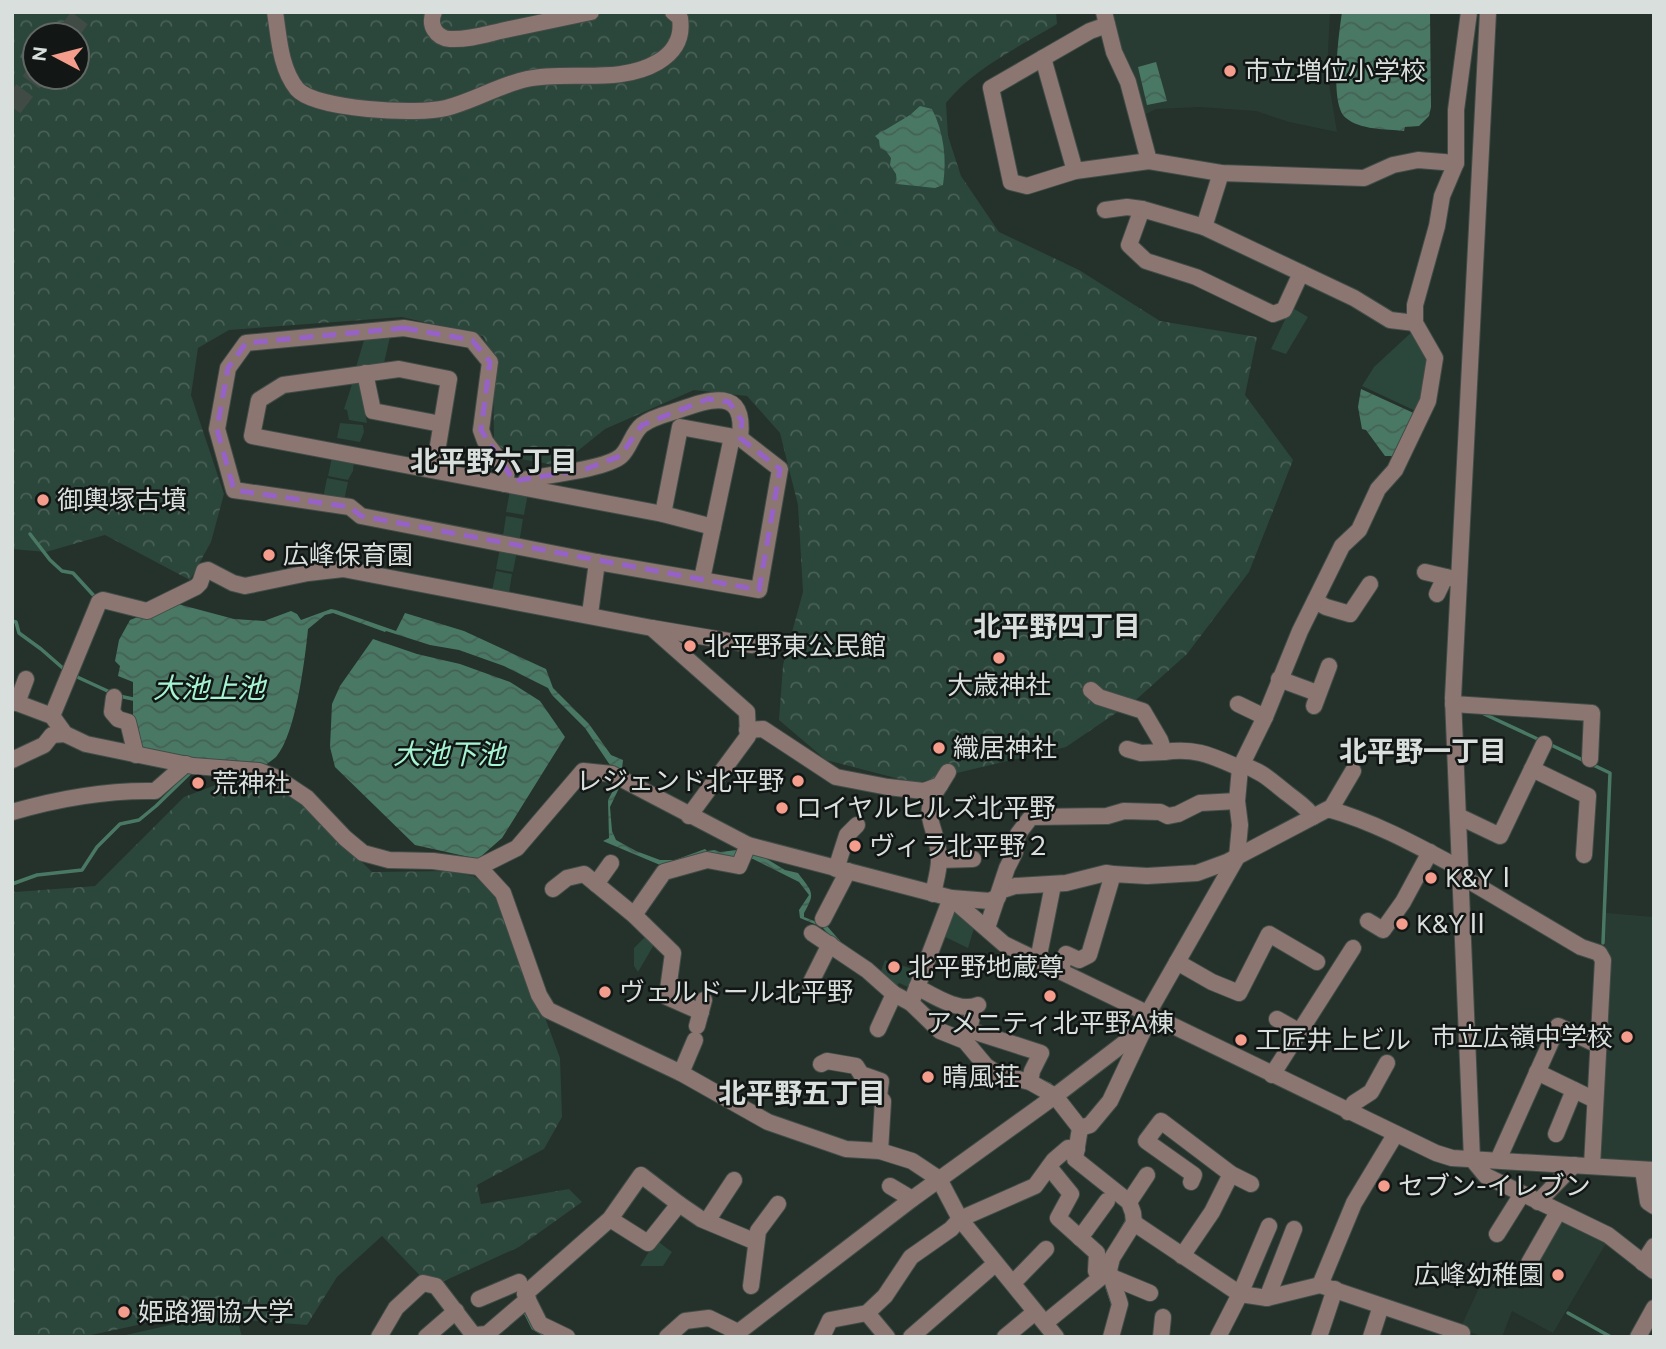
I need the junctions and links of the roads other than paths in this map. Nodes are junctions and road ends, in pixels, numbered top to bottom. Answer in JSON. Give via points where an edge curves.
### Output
{"nodes":[{"id":1,"x":275,"y":12,"type":"edge"},
{"id":2,"x":434,"y":12,"type":"edge"},
{"id":3,"x":591,"y":12,"type":"edge"},
{"id":4,"x":673,"y":12,"type":"edge"},
{"id":5,"x":1469,"y":12,"type":"edge"},
{"id":6,"x":1488,"y":12,"type":"edge"},
{"id":7,"x":1106,"y":19,"type":"edge"},
{"id":8,"x":1043,"y":58,"type":"junction"},
{"id":9,"x":1149,"y":160,"type":"junction"},
{"id":10,"x":1456,"y":163,"type":"junction"},
{"id":11,"x":1075,"y":171,"type":"junction"},
{"id":12,"x":1221,"y":173,"type":"junction"},
{"id":13,"x":1449,"y":183,"type":"junction"},
{"id":14,"x":1478,"y":185,"type":"junction"},
{"id":15,"x":1142,"y":209,"type":"junction"},
{"id":16,"x":1105,"y":210,"type":"dead end"},
{"id":17,"x":1204,"y":227,"type":"junction"},
{"id":18,"x":1301,"y":273,"type":"junction"},
{"id":19,"x":1415,"y":323,"type":"junction"},
{"id":20,"x":365,"y":373,"type":"junction"},
{"id":21,"x":441,"y":424,"type":"junction"},
{"id":22,"x":736,"y":438,"type":"junction"},
{"id":23,"x":434,"y":470,"type":"junction"},
{"id":24,"x":505,"y":484,"type":"junction"},
{"id":25,"x":523,"y":487,"type":"junction"},
{"id":26,"x":663,"y":514,"type":"junction"},
{"id":27,"x":713,"y":527,"type":"junction"},
{"id":28,"x":597,"y":562,"type":"junction"},
{"id":29,"x":1425,"y":572,"type":"dead end"},
{"id":30,"x":702,"y":579,"type":"junction"},
{"id":31,"x":1452,"y":579,"type":"junction"},
{"id":32,"x":1437,"y":594,"type":"dead end"},
{"id":33,"x":1369,"y":595,"type":"dead end"},
{"id":34,"x":1315,"y":601,"type":"junction"},
{"id":35,"x":590,"y":614,"type":"junction"},
{"id":36,"x":652,"y":628,"type":"junction"},
{"id":37,"x":752,"y":645,"type":"dead end"},
{"id":38,"x":1329,"y":666,"type":"dead end"},
{"id":39,"x":26,"y":679,"type":"dead end"},
{"id":40,"x":1279,"y":679,"type":"junction"},
{"id":41,"x":1091,"y":690,"type":"dead end"},
{"id":42,"x":114,"y":697,"type":"dead end"},
{"id":43,"x":15,"y":702,"type":"edge"},
{"id":44,"x":1238,"y":704,"type":"dead end"},
{"id":45,"x":1453,"y":704,"type":"junction"},
{"id":46,"x":52,"y":716,"type":"junction"},
{"id":47,"x":1265,"y":717,"type":"junction"},
{"id":48,"x":747,"y":730,"type":"junction"},
{"id":49,"x":65,"y":734,"type":"junction"},
{"id":50,"x":1544,"y":744,"type":"dead end"},
{"id":51,"x":1127,"y":748,"type":"dead end"},
{"id":52,"x":1594,"y":750,"type":"dead end"},
{"id":53,"x":1164,"y":752,"type":"junction"},
{"id":54,"x":136,"y":755,"type":"junction"},
{"id":55,"x":12,"y":760,"type":"edge"},
{"id":56,"x":186,"y":764,"type":"junction"},
{"id":57,"x":1241,"y":766,"type":"junction"},
{"id":58,"x":1532,"y":769,"type":"junction"},
{"id":59,"x":1353,"y":771,"type":"dead end"},
{"id":60,"x":1237,"y":801,"type":"junction"},
{"id":61,"x":1330,"y":810,"type":"junction"},
{"id":62,"x":12,"y":812,"type":"edge"},
{"id":63,"x":689,"y":816,"type":"junction"},
{"id":64,"x":1458,"y":816,"type":"junction"},
{"id":65,"x":1314,"y":817,"type":"junction"},
{"id":66,"x":857,"y":825,"type":"dead end"},
{"id":67,"x":1568,"y":830,"type":"dead end"},
{"id":68,"x":1585,"y":834,"type":"junction"},
{"id":69,"x":748,"y":845,"type":"junction"},
{"id":70,"x":1430,"y":852,"type":"junction"},
{"id":71,"x":1584,"y":855,"type":"dead end"},
{"id":72,"x":1237,"y":857,"type":"junction"},
{"id":73,"x":973,"y":859,"type":"dead end"},
{"id":74,"x":939,"y":860,"type":"junction"},
{"id":75,"x":611,"y":863,"type":"dead end"},
{"id":76,"x":479,"y":867,"type":"junction"},
{"id":77,"x":842,"y":870,"type":"junction"},
{"id":78,"x":1461,"y":873,"type":"junction"},
{"id":79,"x":1113,"y":874,"type":"junction"},
{"id":80,"x":596,"y":884,"type":"junction"},
{"id":81,"x":1053,"y":886,"type":"junction"},
{"id":82,"x":554,"y":890,"type":"dead end"},
{"id":83,"x":933,"y":894,"type":"junction"},
{"id":84,"x":999,"y":894,"type":"junction"},
{"id":85,"x":951,"y":898,"type":"junction"},
{"id":86,"x":634,"y":915,"type":"junction"},
{"id":87,"x":823,"y":919,"type":"dead end"},
{"id":88,"x":1368,"y":921,"type":"dead end"},
{"id":89,"x":987,"y":928,"type":"junction"},
{"id":90,"x":812,"y":933,"type":"dead end"},
{"id":91,"x":830,"y":944,"type":"junction"},
{"id":92,"x":1353,"y":948,"type":"dead end"},
{"id":93,"x":1038,"y":960,"type":"junction"},
{"id":94,"x":1177,"y":962,"type":"junction"},
{"id":95,"x":1317,"y":962,"type":"dead end"},
{"id":96,"x":1060,"y":971,"type":"junction"},
{"id":97,"x":810,"y":984,"type":"dead end"},
{"id":98,"x":894,"y":994,"type":"junction"},
{"id":99,"x":914,"y":996,"type":"junction"},
{"id":100,"x":1150,"y":1019,"type":"junction"},
{"id":101,"x":1277,"y":1019,"type":"dead end"},
{"id":102,"x":878,"y":1029,"type":"dead end"},
{"id":103,"x":1300,"y":1032,"type":"junction"},
{"id":104,"x":1598,"y":1045,"type":"junction"},
{"id":105,"x":1387,"y":1063,"type":"dead end"},
{"id":106,"x":821,"y":1064,"type":"dead end"},
{"id":107,"x":1537,"y":1072,"type":"junction"},
{"id":108,"x":681,"y":1073,"type":"junction"},
{"id":109,"x":1272,"y":1075,"type":"junction"},
{"id":110,"x":1031,"y":1077,"type":"junction"},
{"id":111,"x":1574,"y":1090,"type":"junction"},
{"id":112,"x":1058,"y":1093,"type":"junction"},
{"id":113,"x":1595,"y":1100,"type":"junction"},
{"id":114,"x":1348,"y":1112,"type":"junction"},
{"id":115,"x":1085,"y":1126,"type":"junction"},
{"id":116,"x":1556,"y":1134,"type":"dead end"},
{"id":117,"x":1395,"y":1135,"type":"junction"},
{"id":118,"x":880,"y":1151,"type":"junction"},
{"id":119,"x":1078,"y":1158,"type":"junction"},
{"id":120,"x":1472,"y":1159,"type":"junction"},
{"id":121,"x":1498,"y":1160,"type":"junction"},
{"id":122,"x":1574,"y":1165,"type":"junction"},
{"id":123,"x":1049,"y":1167,"type":"junction"},
{"id":124,"x":1592,"y":1167,"type":"junction"},
{"id":125,"x":1648,"y":1170,"type":"edge"},
{"id":126,"x":1231,"y":1174,"type":"junction"},
{"id":127,"x":1147,"y":1175,"type":"dead end"},
{"id":128,"x":939,"y":1179,"type":"junction"},
{"id":129,"x":734,"y":1180,"type":"dead end"},
{"id":130,"x":1191,"y":1182,"type":"dead end"},
{"id":131,"x":1251,"y":1184,"type":"dead end"},
{"id":132,"x":890,"y":1186,"type":"dead end"},
{"id":133,"x":1522,"y":1194,"type":"junction"},
{"id":134,"x":912,"y":1199,"type":"junction"},
{"id":135,"x":1107,"y":1201,"type":"dead end"},
{"id":136,"x":1129,"y":1202,"type":"junction"},
{"id":137,"x":1538,"y":1202,"type":"junction"},
{"id":138,"x":679,"y":1204,"type":"junction"},
{"id":139,"x":778,"y":1204,"type":"dead end"},
{"id":140,"x":1654,"y":1206,"type":"edge"},
{"id":141,"x":1558,"y":1212,"type":"junction"},
{"id":142,"x":610,"y":1219,"type":"junction"},
{"id":143,"x":960,"y":1219,"type":"junction"},
{"id":144,"x":707,"y":1222,"type":"junction"},
{"id":145,"x":1134,"y":1223,"type":"junction"},
{"id":146,"x":1269,"y":1226,"type":"dead end"},
{"id":147,"x":1294,"y":1229,"type":"dead end"},
{"id":148,"x":1497,"y":1234,"type":"dead end"},
{"id":149,"x":1080,"y":1238,"type":"junction"},
{"id":150,"x":756,"y":1242,"type":"junction"},
{"id":151,"x":1654,"y":1246,"type":"edge"},
{"id":152,"x":1046,"y":1249,"type":"dead end"},
{"id":153,"x":1182,"y":1256,"type":"junction"},
{"id":154,"x":995,"y":1264,"type":"junction"},
{"id":155,"x":1529,"y":1264,"type":"dead end"},
{"id":156,"x":1649,"y":1267,"type":"edge"},
{"id":157,"x":1110,"y":1276,"type":"junction"},
{"id":158,"x":1013,"y":1283,"type":"junction"},
{"id":159,"x":751,"y":1286,"type":"dead end"},
{"id":160,"x":522,"y":1287,"type":"junction"},
{"id":161,"x":1328,"y":1287,"type":"junction"},
{"id":162,"x":1150,"y":1293,"type":"dead end"},
{"id":163,"x":1240,"y":1294,"type":"junction"},
{"id":164,"x":1267,"y":1298,"type":"junction"},
{"id":165,"x":479,"y":1299,"type":"dead end"},
{"id":166,"x":1381,"y":1306,"type":"junction"},
{"id":167,"x":1654,"y":1308,"type":"edge"},
{"id":168,"x":456,"y":1311,"type":"junction"},
{"id":169,"x":867,"y":1313,"type":"junction"},
{"id":170,"x":1040,"y":1317,"type":"junction"},
{"id":171,"x":1163,"y":1317,"type":"dead end"},
{"id":172,"x":735,"y":1334,"type":"edge"},
{"id":173,"x":559,"y":1335,"type":"edge"},
{"id":174,"x":475,"y":1336,"type":"edge"},
{"id":175,"x":1464,"y":1336,"type":"edge"},
{"id":176,"x":1638,"y":1336,"type":"edge"},
{"id":177,"x":379,"y":1337,"type":"edge"},
{"id":178,"x":426,"y":1337,"type":"edge"},
{"id":179,"x":667,"y":1337,"type":"edge"},
{"id":180,"x":822,"y":1337,"type":"edge"},
{"id":181,"x":887,"y":1337,"type":"edge"},
{"id":182,"x":911,"y":1337,"type":"edge"},
{"id":183,"x":1005,"y":1337,"type":"edge"},
{"id":184,"x":1056,"y":1337,"type":"edge"},
{"id":185,"x":1111,"y":1337,"type":"edge"},
{"id":186,"x":1161,"y":1337,"type":"edge"},
{"id":187,"x":1218,"y":1337,"type":"edge"},
{"id":188,"x":1319,"y":1337,"type":"edge"},
{"id":189,"x":1371,"y":1337,"type":"edge"}],
"edges":[{"from":1,"to":4,"type":"street","via":[[289,76],[307,97],[323,103],[405,112],[450,107],[527,79],[634,72],[668,56],[677,44],[682,31],[680,18]]},
{"from":2,"to":3,"type":"street","via":[[432,27],[449,39]]},
{"from":5,"to":10,"type":"street","via":[[1456,110]]},
{"from":6,"to":14,"type":"street"},
{"from":7,"to":8,"type":"street"},
{"from":7,"to":9,"type":"street"},
{"from":8,"to":11,"type":"street"},
{"from":8,"to":11,"type":"street","via":[[991,88],[1011,182],[1027,186]]},
{"from":9,"to":11,"type":"street"},
{"from":9,"to":12,"type":"street"},
{"from":10,"to":12,"type":"street","via":[[1418,160],[1364,178]]},
{"from":10,"to":13,"type":"street"},
{"from":12,"to":17,"type":"street"},
{"from":13,"to":14,"type":"street"},
{"from":13,"to":19,"type":"street","via":[[1415,305]]},
{"from":14,"to":31,"type":"street"},
{"from":15,"to":16,"type":"street"},
{"from":15,"to":17,"type":"street"},
{"from":15,"to":18,"type":"street","via":[[1129,245],[1146,261],[1196,277],[1273,314],[1284,310]]},
{"from":17,"to":18,"type":"street"},
{"from":18,"to":19,"type":"street","via":[[1390,320]]},
{"from":19,"to":34,"type":"street","via":[[1435,358],[1428,401],[1395,470],[1378,489],[1359,530],[1342,546]]},
{"from":20,"to":21,"type":"street","via":[[373,411]]},
{"from":20,"to":21,"type":"street","via":[[399,369],[449,379]]},
{"from":20,"to":23,"type":"street","via":[[283,385],[259,400],[252,436]]},
{"from":21,"to":23,"type":"street"},
{"from":22,"to":25,"type":"street","via":[[742,421],[738,409],[729,402],[708,399],[642,425],[621,456],[586,469],[527,479]]},
{"from":22,"to":26,"type":"street","via":[[680,427]]},
{"from":22,"to":27,"type":"street"},
{"from":22,"to":30,"type":"street","via":[[780,469],[759,590]]},
{"from":23,"to":24,"type":"street"},
{"from":24,"to":25,"type":"street"},
{"from":24,"to":28,"type":"street","via":[[507,470],[481,430],[490,362],[472,340],[404,328],[246,343],[228,368],[217,429],[234,490],[350,507],[361,516]]},
{"from":25,"to":26,"type":"street"},
{"from":26,"to":27,"type":"street"},
{"from":27,"to":30,"type":"street"},
{"from":28,"to":30,"type":"street"},
{"from":28,"to":35,"type":"street"},
{"from":29,"to":31,"type":"street"},
{"from":31,"to":32,"type":"street"},
{"from":31,"to":45,"type":"street"},
{"from":33,"to":34,"type":"street","via":[[1350,614]]},
{"from":34,"to":40,"type":"street"},
{"from":35,"to":36,"type":"street"},
{"from":35,"to":46,"type":"street","via":[[343,569],[245,586],[208,570],[196,587],[147,611],[99,602]]},
{"from":36,"to":37,"type":"street"},
{"from":36,"to":48,"type":"street","via":[[747,712]]},
{"from":38,"to":40,"type":"street","via":[[1315,700]]},
{"from":39,"to":43,"type":"street"},
{"from":40,"to":47,"type":"street"},
{"from":41,"to":53,"type":"street","via":[[1143,711]]},
{"from":42,"to":54,"type":"street","via":[[112,712],[128,722]]},
{"from":43,"to":46,"type":"street"},
{"from":44,"to":47,"type":"street"},
{"from":45,"to":52,"type":"street","via":[[1592,713]]},
{"from":45,"to":64,"type":"street"},
{"from":46,"to":49,"type":"street"},
{"from":47,"to":57,"type":"street"},
{"from":48,"to":63,"type":"street","via":[[748,736]]},
{"from":48,"to":74,"type":"street","via":[[763,729],[836,777],[924,792],[944,779],[927,812]]},
{"from":49,"to":54,"type":"street","via":[[86,744]]},
{"from":49,"to":55,"type":"street","via":[[52,735],[44,745]]},
{"from":50,"to":58,"type":"street"},
{"from":51,"to":53,"type":"street"},
{"from":53,"to":57,"type":"street","via":[[1201,751]]},
{"from":54,"to":56,"type":"street"},
{"from":56,"to":62,"type":"street","via":[[155,791],[82,795]]},
{"from":56,"to":76,"type":"street","via":[[259,771],[277,778],[307,798],[363,853],[389,860]]},
{"from":57,"to":60,"type":"street"},
{"from":57,"to":65,"type":"street","via":[[1269,777]]},
{"from":58,"to":64,"type":"street","via":[[1500,836]]},
{"from":58,"to":68,"type":"street","via":[[1588,796]]},
{"from":59,"to":61,"type":"street"},
{"from":60,"to":72,"type":"street"},
{"from":60,"to":84,"type":"street","via":[[1200,803],[1168,816],[1160,811],[1124,811],[1107,816],[1031,817],[1018,834]]},
{"from":61,"to":65,"type":"street"},
{"from":61,"to":70,"type":"street","via":[[1354,816]]},
{"from":63,"to":69,"type":"street"},
{"from":63,"to":76,"type":"street","via":[[618,777],[583,771],[517,848]]},
{"from":64,"to":78,"type":"street"},
{"from":65,"to":72,"type":"street"},
{"from":66,"to":77,"type":"street","via":[[847,835]]},
{"from":67,"to":68,"type":"street"},
{"from":68,"to":71,"type":"street"},
{"from":69,"to":77,"type":"street"},
{"from":69,"to":86,"type":"street","via":[[739,866],[707,860],[664,872]]},
{"from":70,"to":78,"type":"street"},
{"from":70,"to":88,"type":"street","via":[[1383,930]]},
{"from":72,"to":79,"type":"street","via":[[1197,873]]},
{"from":72,"to":94,"type":"street"},
{"from":73,"to":74,"type":"street"},
{"from":74,"to":83,"type":"street"},
{"from":75,"to":80,"type":"street"},
{"from":76,"to":108,"type":"street","via":[[503,893],[548,1010]]},
{"from":77,"to":83,"type":"street"},
{"from":77,"to":87,"type":"street"},
{"from":78,"to":104,"type":"street","via":[[1581,947],[1599,953],[1604,960]]},
{"from":78,"to":120,"type":"street"},
{"from":79,"to":81,"type":"street"},
{"from":79,"to":96,"type":"street","via":[[1089,955],[1079,960],[1066,954]]},
{"from":80,"to":82,"type":"street","via":[[584,874],[567,878]]},
{"from":80,"to":86,"type":"street"},
{"from":81,"to":84,"type":"street","via":[[1015,886]]},
{"from":81,"to":93,"type":"street"},
{"from":83,"to":85,"type":"street"},
{"from":84,"to":85,"type":"street","via":[[990,901]]},
{"from":84,"to":89,"type":"street"},
{"from":85,"to":89,"type":"street"},
{"from":85,"to":99,"type":"street"},
{"from":86,"to":108,"type":"street","via":[[673,953],[667,997],[699,1020]]},
{"from":89,"to":93,"type":"street","via":[[1004,944]]},
{"from":90,"to":91,"type":"street"},
{"from":91,"to":97,"type":"street"},
{"from":91,"to":98,"type":"street"},
{"from":92,"to":103,"type":"street"},
{"from":93,"to":96,"type":"street"},
{"from":94,"to":95,"type":"street","via":[[1239,993],[1269,934]]},
{"from":94,"to":100,"type":"street"},
{"from":96,"to":100,"type":"street"},
{"from":98,"to":99,"type":"street"},
{"from":98,"to":102,"type":"street"},
{"from":99,"to":110,"type":"street","via":[[940,1031],[965,1041],[986,1066],[999,1074]]},
{"from":99,"to":110,"type":"street","via":[[976,1007],[964,1028],[1041,1053]]},
{"from":100,"to":109,"type":"street"},
{"from":100,"to":112,"type":"street"},
{"from":100,"to":115,"type":"street","via":[[1117,1089]]},
{"from":101,"to":103,"type":"street"},
{"from":103,"to":109,"type":"street"},
{"from":104,"to":107,"type":"street","via":[[1558,1026]]},
{"from":104,"to":113,"type":"street"},
{"from":105,"to":114,"type":"street","via":[[1371,1092]]},
{"from":106,"to":118,"type":"street","via":[[840,1056],[861,1074],[881,1081]]},
{"from":107,"to":111,"type":"street"},
{"from":107,"to":121,"type":"street"},
{"from":108,"to":118,"type":"street","via":[[768,1122],[846,1149]]},
{"from":109,"to":114,"type":"street"},
{"from":110,"to":112,"type":"street"},
{"from":111,"to":113,"type":"street"},
{"from":111,"to":116,"type":"street"},
{"from":112,"to":115,"type":"street"},
{"from":112,"to":128,"type":"street"},
{"from":113,"to":124,"type":"street"},
{"from":114,"to":117,"type":"street"},
{"from":115,"to":119,"type":"street"},
{"from":117,"to":120,"type":"street","via":[[1444,1156]]},
{"from":117,"to":161,"type":"street","via":[[1354,1202]]},
{"from":118,"to":128,"type":"street","via":[[912,1161]]},
{"from":119,"to":123,"type":"street","via":[[1068,1148]]},
{"from":119,"to":136,"type":"street"},
{"from":120,"to":121,"type":"street"},
{"from":120,"to":133,"type":"street","via":[[1486,1176]]},
{"from":121,"to":122,"type":"street"},
{"from":122,"to":124,"type":"street"},
{"from":122,"to":137,"type":"street"},
{"from":123,"to":143,"type":"street","via":[[1035,1186]]},
{"from":123,"to":149,"type":"street","via":[[1071,1194],[1058,1218]]},
{"from":124,"to":125,"type":"street"},
{"from":125,"to":140,"type":"street","via":[[1648,1202]]},
{"from":126,"to":130,"type":"street","via":[[1220,1158],[1163,1117],[1146,1141],[1194,1175]]},
{"from":126,"to":131,"type":"street"},
{"from":126,"to":153,"type":"street"},
{"from":127,"to":136,"type":"street"},
{"from":128,"to":134,"type":"street"},
{"from":128,"to":143,"type":"street"},
{"from":129,"to":144,"type":"street"},
{"from":132,"to":134,"type":"street"},
{"from":133,"to":137,"type":"street"},
{"from":133,"to":148,"type":"street"},
{"from":134,"to":172,"type":"street"},
{"from":135,"to":149,"type":"street"},
{"from":136,"to":145,"type":"street"},
{"from":137,"to":141,"type":"street"},
{"from":138,"to":142,"type":"street","via":[[649,1242]]},
{"from":138,"to":142,"type":"street","via":[[641,1175]]},
{"from":138,"to":144,"type":"street"},
{"from":139,"to":150,"type":"street","via":[[758,1231]]},
{"from":141,"to":155,"type":"street"},
{"from":141,"to":156,"type":"street","via":[[1608,1236]]},
{"from":142,"to":160,"type":"street"},
{"from":143,"to":154,"type":"street"},
{"from":143,"to":169,"type":"street","via":[[911,1257],[885,1296]]},
{"from":144,"to":150,"type":"street"},
{"from":145,"to":153,"type":"street"},
{"from":145,"to":157,"type":"street","via":[[1112,1258]]},
{"from":146,"to":163,"type":"street"},
{"from":147,"to":164,"type":"street"},
{"from":149,"to":170,"type":"street","via":[[1097,1253],[1100,1278]]},
{"from":150,"to":159,"type":"street"},
{"from":151,"to":156,"type":"street"},
{"from":152,"to":158,"type":"street"},
{"from":153,"to":163,"type":"street"},
{"from":154,"to":158,"type":"street"},
{"from":154,"to":182,"type":"street"},
{"from":157,"to":162,"type":"street"},
{"from":157,"to":185,"type":"street","via":[[1120,1304]]},
{"from":158,"to":170,"type":"street"},
{"from":160,"to":165,"type":"street"},
{"from":160,"to":173,"type":"street","via":[[540,1324]]},
{"from":160,"to":174,"type":"street","via":[[487,1334]]},
{"from":161,"to":164,"type":"street"},
{"from":161,"to":166,"type":"street"},
{"from":161,"to":188,"type":"street"},
{"from":163,"to":164,"type":"street"},
{"from":163,"to":187,"type":"street"},
{"from":166,"to":175,"type":"street"},
{"from":166,"to":189,"type":"street"},
{"from":167,"to":176,"type":"street"},
{"from":168,"to":174,"type":"street"},
{"from":168,"to":177,"type":"street","via":[[436,1286],[423,1283],[396,1308]]},
{"from":168,"to":178,"type":"street"},
{"from":169,"to":180,"type":"street","via":[[830,1320]]},
{"from":169,"to":181,"type":"street"},
{"from":170,"to":183,"type":"street"},
{"from":170,"to":184,"type":"street"},
{"from":171,"to":186,"type":"street"},
{"from":172,"to":179,"type":"street","via":[[709,1318],[685,1321]]}]}
